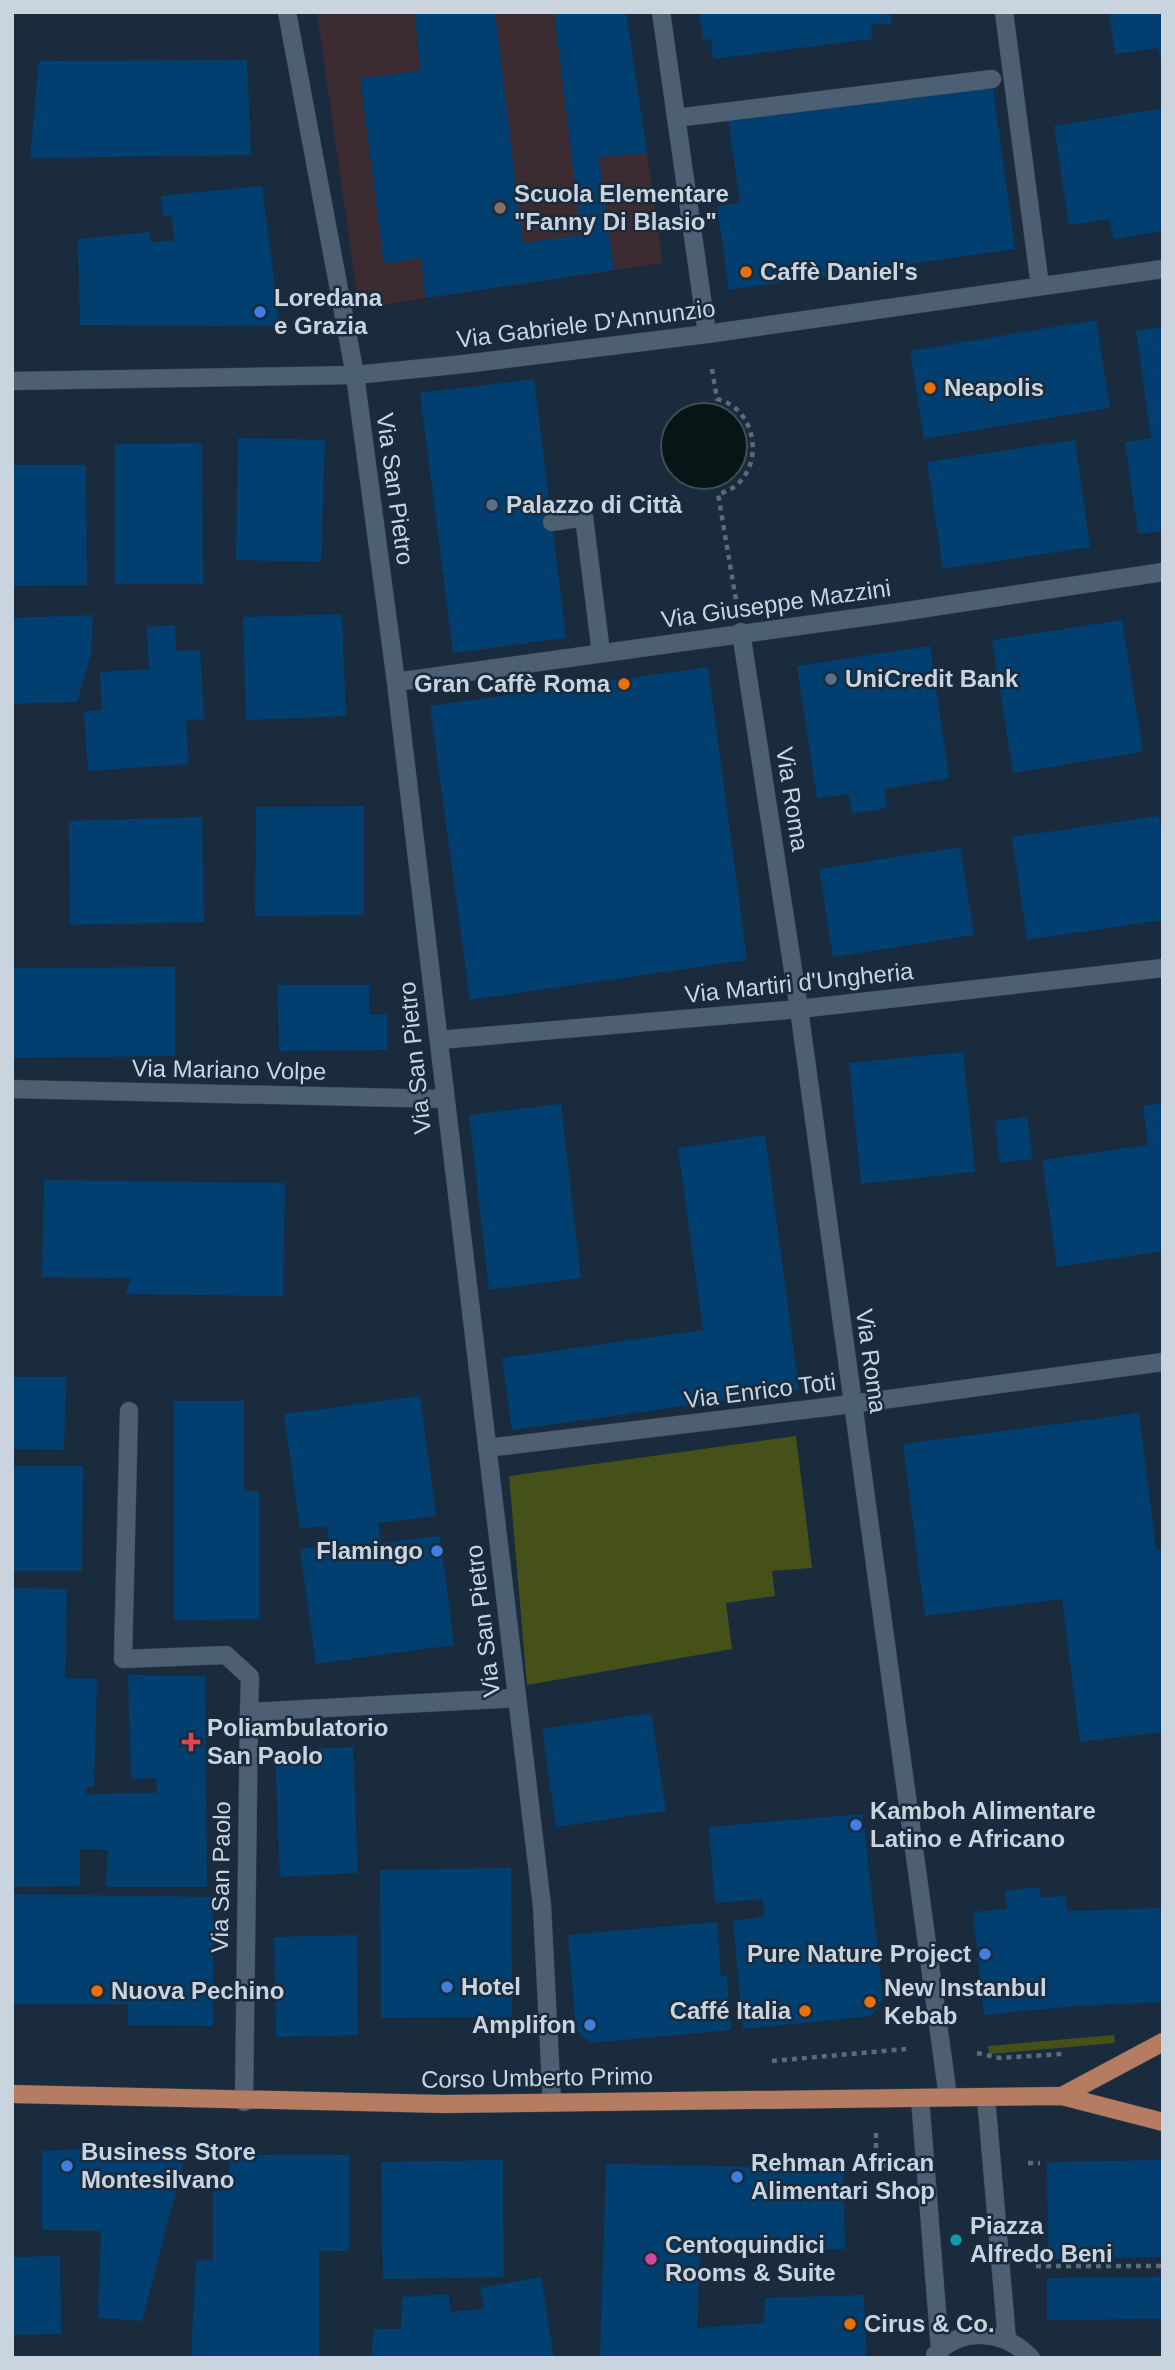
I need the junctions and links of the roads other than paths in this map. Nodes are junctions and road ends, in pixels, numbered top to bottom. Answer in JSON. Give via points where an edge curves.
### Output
{"nodes":[{"id":1,"x":287,"y":12,"type":"edge"},
{"id":2,"x":662,"y":12,"type":"edge"},
{"id":3,"x":1004,"y":12,"type":"edge"},
{"id":4,"x":992,"y":79,"type":"dead end"},
{"id":5,"x":676,"y":118,"type":"junction"},
{"id":6,"x":1163,"y":269,"type":"edge"},
{"id":7,"x":1040,"y":286,"type":"junction"},
{"id":8,"x":707,"y":334,"type":"junction"},
{"id":9,"x":355,"y":375,"type":"junction"},
{"id":10,"x":12,"y":382,"type":"edge"},
{"id":11,"x":552,"y":522,"type":"dead end"},
{"id":12,"x":1163,"y":572,"type":"edge"},
{"id":13,"x":741,"y":632,"type":"junction"},
{"id":14,"x":601,"y":653,"type":"junction"},
{"id":15,"x":396,"y":682,"type":"junction"},
{"id":16,"x":1163,"y":968,"type":"edge"},
{"id":17,"x":799,"y":1009,"type":"junction"},
{"id":18,"x":439,"y":1040,"type":"junction"},
{"id":19,"x":12,"y":1089,"type":"edge"},
{"id":20,"x":444,"y":1099,"type":"junction"},
{"id":21,"x":1163,"y":1362,"type":"edge"},
{"id":22,"x":852,"y":1404,"type":"junction"},
{"id":23,"x":128,"y":1411,"type":"dead end"},
{"id":24,"x":487,"y":1448,"type":"junction"},
{"id":25,"x":517,"y":1698,"type":"junction"},
{"id":26,"x":249,"y":1712,"type":"junction"},
{"id":27,"x":1163,"y":2042,"type":"edge"},
{"id":28,"x":12,"y":2094,"type":"edge"},
{"id":29,"x":986,"y":2096,"type":"junction"},
{"id":30,"x":1062,"y":2096,"type":"junction"},
{"id":31,"x":948,"y":2097,"type":"junction"},
{"id":32,"x":920,"y":2098,"type":"junction"},
{"id":33,"x":244,"y":2102,"type":"junction"},
{"id":34,"x":552,"y":2102,"type":"junction"},
{"id":35,"x":1163,"y":2122,"type":"edge"},
{"id":36,"x":1007,"y":2340,"type":"junction"},
{"id":37,"x":936,"y":2354,"type":"edge"},
{"id":38,"x":1031,"y":2358,"type":"edge"}],
"edges":[{"from":1,"to":9,"type":"street","name":"Via San Pietro"},
{"from":2,"to":5,"type":"street"},
{"from":3,"to":7,"type":"street"},
{"from":4,"to":5,"type":"street"},
{"from":5,"to":8,"type":"street"},
{"from":6,"to":7,"type":"street","name":"Via Gabriele D'Annunzio"},
{"from":7,"to":8,"type":"street","name":"Via Gabriele D'Annunzio"},
{"from":8,"to":9,"type":"street","name":"Via Gabriele D'Annunzio"},
{"from":9,"to":10,"type":"street","name":"Via Gabriele D'Annunzio"},
{"from":9,"to":15,"type":"street","name":"Via San Pietro"},
{"from":11,"to":14,"type":"street","via":[[584,517]]},
{"from":12,"to":13,"type":"street","name":"Via Giuseppe Mazzini"},
{"from":13,"to":14,"type":"street","name":"Via Giuseppe Mazzini"},
{"from":13,"to":17,"type":"street","name":"Via Roma"},
{"from":14,"to":15,"type":"street","name":"Via Giuseppe Mazzini"},
{"from":15,"to":18,"type":"street","name":"Via San Pietro"},
{"from":16,"to":17,"type":"street","name":"Via Martiri d'Ungheria"},
{"from":17,"to":18,"type":"street","name":"Via Martiri d'Ungheria"},
{"from":17,"to":22,"type":"street","name":"Via Roma"},
{"from":18,"to":20,"type":"street","name":"Via San Pietro"},
{"from":19,"to":20,"type":"street","name":"Via Mariano Volpe"},
{"from":20,"to":24,"type":"street","name":"Via San Pietro"},
{"from":21,"to":22,"type":"street","name":"Via Enrico Toti"},
{"from":22,"to":24,"type":"street","name":"Via Enrico Toti"},
{"from":22,"to":31,"type":"street","name":"Via Roma"},
{"from":23,"to":26,"type":"street","name":"Via San Paolo","via":[[124,1659],[226,1655],[250,1677]]},
{"from":24,"to":25,"type":"street","name":"Via San Pietro"},
{"from":25,"to":26,"type":"street"},
{"from":25,"to":34,"type":"street","name":"Via San Pietro","via":[[542,1906]]},
{"from":26,"to":33,"type":"street","name":"Via San Paolo"},
{"from":27,"to":30,"type":"main road","name":"Corso Umberto Primo"},
{"from":28,"to":33,"type":"main road","name":"Corso Umberto Primo"},
{"from":29,"to":30,"type":"main road","name":"Corso Umberto Primo"},
{"from":29,"to":31,"type":"main road","name":"Corso Umberto Primo"},
{"from":29,"to":36,"type":"street"},
{"from":30,"to":35,"type":"main road","name":"Corso Umberto Primo"},
{"from":31,"to":32,"type":"main road","name":"Corso Umberto Primo"},
{"from":32,"to":34,"type":"main road","name":"Corso Umberto Primo"},
{"from":32,"to":37,"type":"street"},
{"from":33,"to":34,"type":"main road","name":"Corso Umberto Primo"},
{"from":36,"to":37,"type":"street","via":[[972,2335],[955,2340]]},
{"from":36,"to":38,"type":"street"}]}
